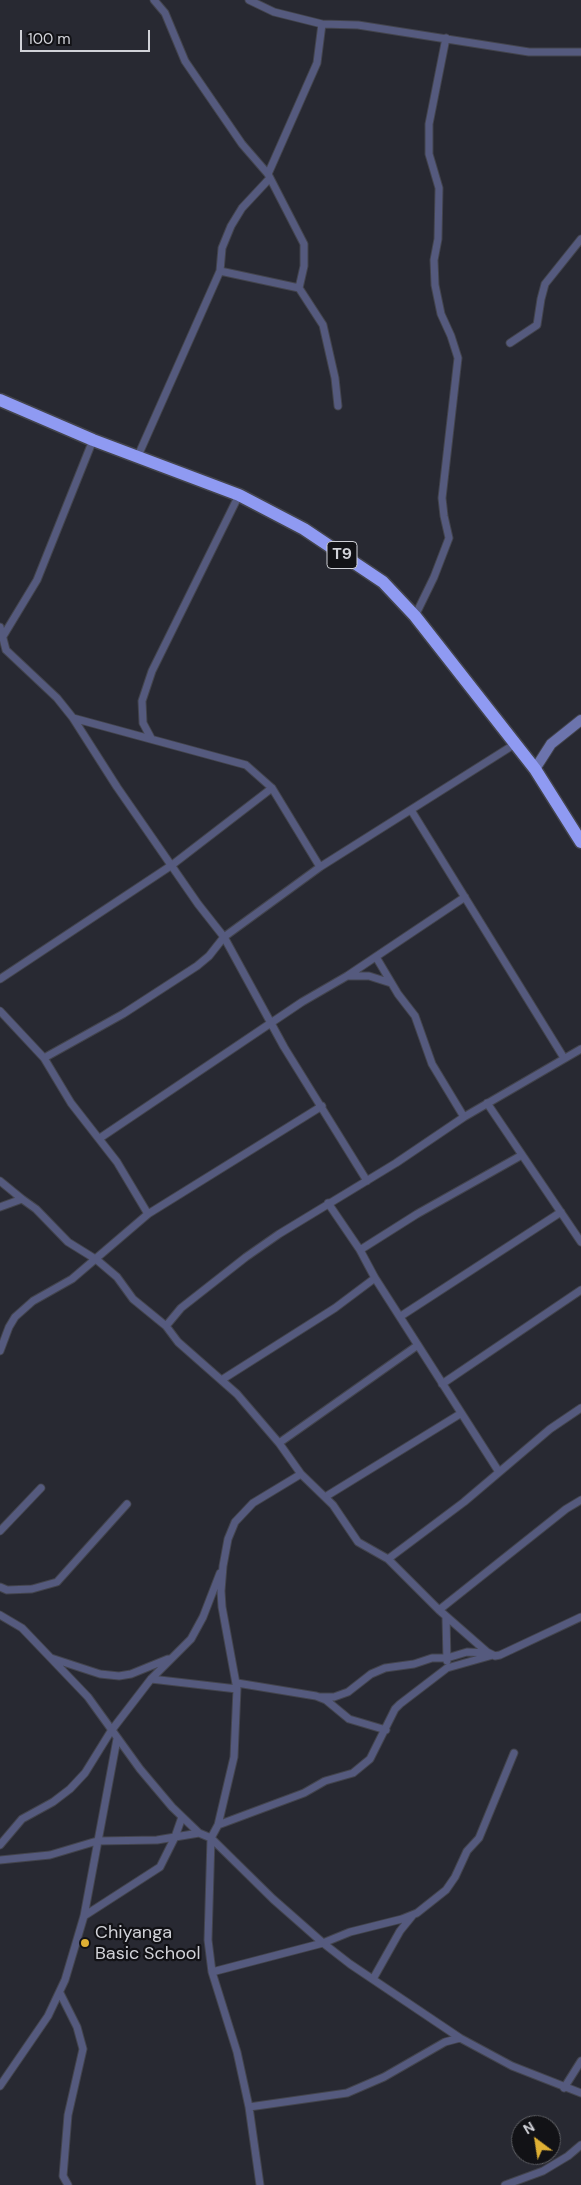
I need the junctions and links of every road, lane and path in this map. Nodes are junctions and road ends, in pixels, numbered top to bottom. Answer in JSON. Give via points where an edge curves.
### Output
{"nodes":[{"id":1,"x":154,"y":0,"type":"edge"},
{"id":2,"x":249,"y":0,"type":"edge"},
{"id":3,"x":322,"y":24,"type":"junction"},
{"id":4,"x":446,"y":38,"type":"junction"},
{"id":5,"x":581,"y":52,"type":"edge"},
{"id":6,"x":269,"y":176,"type":"junction"},
{"id":7,"x":581,"y":239,"type":"edge"},
{"id":8,"x":220,"y":271,"type":"junction"},
{"id":9,"x":299,"y":288,"type":"junction"},
{"id":10,"x":510,"y":343,"type":"dead end"},
{"id":11,"x":0,"y":400,"type":"edge"},
{"id":12,"x":338,"y":406,"type":"dead end"},
{"id":13,"x":93,"y":440,"type":"junction"},
{"id":14,"x":137,"y":458,"type":"junction"},
{"id":15,"x":239,"y":495,"type":"junction"},
{"id":16,"x":415,"y":616,"type":"junction"},
{"id":17,"x":0,"y":627,"type":"edge"},
{"id":18,"x":2,"y":638,"type":"junction"},
{"id":19,"x":73,"y":718,"type":"junction"},
{"id":20,"x":581,"y":720,"type":"edge"},
{"id":21,"x":151,"y":738,"type":"junction"},
{"id":22,"x":515,"y":744,"type":"junction"},
{"id":23,"x":535,"y":769,"type":"junction"},
{"id":24,"x":272,"y":788,"type":"junction"},
{"id":25,"x":411,"y":810,"type":"junction"},
{"id":26,"x":581,"y":842,"type":"edge"},
{"id":27,"x":172,"y":865,"type":"junction"},
{"id":28,"x":320,"y":867,"type":"junction"},
{"id":29,"x":465,"y":897,"type":"junction"},
{"id":30,"x":224,"y":937,"type":"junction"},
{"id":31,"x":376,"y":957,"type":"junction"},
{"id":32,"x":347,"y":976,"type":"junction"},
{"id":33,"x":0,"y":979,"type":"edge"},
{"id":34,"x":391,"y":982,"type":"junction"},
{"id":35,"x":0,"y":1011,"type":"edge"},
{"id":36,"x":271,"y":1024,"type":"junction"},
{"id":37,"x":581,"y":1049,"type":"edge"},
{"id":38,"x":44,"y":1058,"type":"junction"},
{"id":39,"x":564,"y":1058,"type":"junction"},
{"id":40,"x":487,"y":1103,"type":"junction"},
{"id":41,"x":322,"y":1106,"type":"junction"},
{"id":42,"x":464,"y":1117,"type":"junction"},
{"id":43,"x":100,"y":1138,"type":"junction"},
{"id":44,"x":522,"y":1155,"type":"junction"},
{"id":45,"x":0,"y":1181,"type":"edge"},
{"id":46,"x":367,"y":1181,"type":"junction"},
{"id":47,"x":22,"y":1199,"type":"junction"},
{"id":48,"x":328,"y":1203,"type":"junction"},
{"id":49,"x":0,"y":1207,"type":"edge"},
{"id":50,"x":561,"y":1212,"type":"junction"},
{"id":51,"x":148,"y":1214,"type":"junction"},
{"id":52,"x":581,"y":1242,"type":"edge"},
{"id":53,"x":360,"y":1250,"type":"junction"},
{"id":54,"x":96,"y":1260,"type":"junction"},
{"id":55,"x":375,"y":1278,"type":"junction"},
{"id":56,"x":581,"y":1290,"type":"edge"},
{"id":57,"x":401,"y":1316,"type":"junction"},
{"id":58,"x":166,"y":1326,"type":"junction"},
{"id":59,"x":418,"y":1345,"type":"junction"},
{"id":60,"x":0,"y":1351,"type":"edge"},
{"id":61,"x":223,"y":1379,"type":"junction"},
{"id":62,"x":442,"y":1384,"type":"junction"},
{"id":63,"x":581,"y":1408,"type":"edge"},
{"id":64,"x":460,"y":1414,"type":"junction"},
{"id":65,"x":279,"y":1443,"type":"junction"},
{"id":66,"x":499,"y":1472,"type":"junction"},
{"id":67,"x":301,"y":1474,"type":"junction"},
{"id":68,"x":41,"y":1488,"type":"dead end"},
{"id":69,"x":325,"y":1498,"type":"junction"},
{"id":70,"x":581,"y":1500,"type":"edge"},
{"id":71,"x":127,"y":1504,"type":"dead end"},
{"id":72,"x":0,"y":1531,"type":"edge"},
{"id":73,"x":388,"y":1559,"type":"junction"},
{"id":74,"x":223,"y":1566,"type":"junction"},
{"id":75,"x":0,"y":1587,"type":"edge"},
{"id":76,"x":439,"y":1610,"type":"junction"},
{"id":77,"x":0,"y":1615,"type":"edge"},
{"id":78,"x":446,"y":1616,"type":"junction"},
{"id":79,"x":581,"y":1617,"type":"edge"},
{"id":80,"x":491,"y":1654,"type":"junction"},
{"id":81,"x":51,"y":1658,"type":"junction"},
{"id":82,"x":170,"y":1658,"type":"junction"},
{"id":83,"x":447,"y":1658,"type":"junction"},
{"id":84,"x":447,"y":1668,"type":"junction"},
{"id":85,"x":151,"y":1679,"type":"junction"},
{"id":86,"x":237,"y":1686,"type":"junction"},
{"id":87,"x":320,"y":1697,"type":"junction"},
{"id":88,"x":386,"y":1730,"type":"junction"},
{"id":89,"x":111,"y":1731,"type":"junction"},
{"id":90,"x":117,"y":1739,"type":"junction"},
{"id":91,"x":514,"y":1753,"type":"dead end"},
{"id":92,"x":182,"y":1817,"type":"junction"},
{"id":93,"x":218,"y":1825,"type":"junction"},
{"id":94,"x":199,"y":1832,"type":"junction"},
{"id":95,"x":175,"y":1837,"type":"junction"},
{"id":96,"x":211,"y":1838,"type":"junction"},
{"id":97,"x":97,"y":1841,"type":"junction"},
{"id":98,"x":0,"y":1846,"type":"edge"},
{"id":99,"x":0,"y":1860,"type":"edge"},
{"id":100,"x":414,"y":1915,"type":"junction"},
{"id":101,"x":84,"y":1916,"type":"junction"},
{"id":102,"x":323,"y":1943,"type":"junction"},
{"id":103,"x":212,"y":1972,"type":"junction"},
{"id":104,"x":373,"y":1980,"type":"junction"},
{"id":105,"x":60,"y":1993,"type":"junction"},
{"id":106,"x":460,"y":2038,"type":"junction"},
{"id":107,"x":581,"y":2061,"type":"edge"},
{"id":108,"x":0,"y":2086,"type":"edge"},
{"id":109,"x":564,"y":2088,"type":"junction"},
{"id":110,"x":581,"y":2093,"type":"edge"},
{"id":111,"x":249,"y":2107,"type":"junction"},
{"id":112,"x":581,"y":2145,"type":"edge"},
{"id":113,"x":68,"y":2185,"type":"edge"},
{"id":114,"x":260,"y":2185,"type":"edge"},
{"id":115,"x":505,"y":2185,"type":"edge"}],
"edges":[{"from":1,"to":6,"type":"street","via":[[165,13],[185,61],[242,144]]},
{"from":2,"to":3,"type":"street","via":[[274,12]]},
{"from":3,"to":4,"type":"street","via":[[358,25]]},
{"from":3,"to":6,"type":"street","via":[[317,63]]},
{"from":4,"to":5,"type":"street","via":[[529,52]]},
{"from":4,"to":16,"type":"street","via":[[429,124],[429,154],[439,188],[435,285],[441,314],[458,358],[442,498],[449,538]]},
{"from":6,"to":8,"type":"street","via":[[231,226],[222,248]]},
{"from":6,"to":9,"type":"street","via":[[304,244]]},
{"from":7,"to":10,"type":"street","via":[[546,284],[537,325]]},
{"from":8,"to":9,"type":"street"},
{"from":8,"to":14,"type":"street"},
{"from":9,"to":12,"type":"street","via":[[323,325]]},
{"from":11,"to":13,"type":"highway","number":"T9"},
{"from":13,"to":14,"type":"highway","number":"T9"},
{"from":13,"to":18,"type":"street","via":[[36,580]]},
{"from":14,"to":15,"type":"highway","number":"T9"},
{"from":15,"to":16,"type":"highway","number":"T9","via":[[304,529],[383,582]]},
{"from":15,"to":21,"type":"street","via":[[152,671],[142,701],[143,723]]},
{"from":16,"to":22,"type":"highway","number":"T9"},
{"from":17,"to":18,"type":"street"},
{"from":18,"to":19,"type":"street","via":[[6,650],[57,698]]},
{"from":19,"to":21,"type":"street"},
{"from":19,"to":27,"type":"street"},
{"from":20,"to":23,"type":"street","via":[[551,744]]},
{"from":21,"to":24,"type":"street","via":[[246,765]]},
{"from":22,"to":23,"type":"highway","number":"T9"},
{"from":22,"to":25,"type":"street"},
{"from":23,"to":26,"type":"highway","number":"T9"},
{"from":24,"to":27,"type":"street"},
{"from":24,"to":28,"type":"street"},
{"from":25,"to":28,"type":"street"},
{"from":25,"to":29,"type":"street"},
{"from":27,"to":30,"type":"street"},
{"from":27,"to":33,"type":"street"},
{"from":28,"to":30,"type":"street"},
{"from":29,"to":31,"type":"street"},
{"from":29,"to":39,"type":"street"},
{"from":30,"to":36,"type":"street"},
{"from":30,"to":38,"type":"street","via":[[209,956],[182,976],[123,1014]]},
{"from":31,"to":32,"type":"street"},
{"from":31,"to":34,"type":"street"},
{"from":32,"to":34,"type":"street","via":[[369,976]]},
{"from":32,"to":36,"type":"street"},
{"from":34,"to":42,"type":"street","via":[[415,1016],[432,1064]]},
{"from":35,"to":38,"type":"street"},
{"from":36,"to":41,"type":"street"},
{"from":36,"to":43,"type":"street"},
{"from":37,"to":39,"type":"street"},
{"from":38,"to":43,"type":"street","via":[[71,1103]]},
{"from":39,"to":40,"type":"street"},
{"from":40,"to":42,"type":"street"},
{"from":40,"to":44,"type":"street"},
{"from":41,"to":46,"type":"street"},
{"from":41,"to":51,"type":"street"},
{"from":42,"to":46,"type":"street"},
{"from":43,"to":51,"type":"street"},
{"from":44,"to":50,"type":"street"},
{"from":44,"to":53,"type":"street"},
{"from":45,"to":47,"type":"street"},
{"from":46,"to":48,"type":"street"},
{"from":47,"to":49,"type":"street"},
{"from":47,"to":54,"type":"street","via":[[68,1242]]},
{"from":48,"to":53,"type":"street"},
{"from":48,"to":58,"type":"street","via":[[246,1257],[181,1308]]},
{"from":50,"to":52,"type":"street"},
{"from":50,"to":57,"type":"street"},
{"from":51,"to":54,"type":"street"},
{"from":53,"to":55,"type":"street"},
{"from":54,"to":58,"type":"street","via":[[117,1277],[133,1299]]},
{"from":54,"to":60,"type":"street","via":[[23,1310],[9,1327]]},
{"from":55,"to":57,"type":"street"},
{"from":55,"to":61,"type":"street","via":[[335,1308]]},
{"from":56,"to":62,"type":"street"},
{"from":57,"to":59,"type":"street"},
{"from":58,"to":61,"type":"street","via":[[178,1342]]},
{"from":59,"to":62,"type":"street"},
{"from":59,"to":65,"type":"street"},
{"from":61,"to":65,"type":"street"},
{"from":62,"to":64,"type":"street"},
{"from":63,"to":66,"type":"street","via":[[550,1429]]},
{"from":64,"to":66,"type":"street"},
{"from":64,"to":69,"type":"street"},
{"from":65,"to":67,"type":"street"},
{"from":66,"to":73,"type":"street"},
{"from":67,"to":69,"type":"street"},
{"from":67,"to":74,"type":"street","via":[[242,1513],[228,1539]]},
{"from":68,"to":72,"type":"street"},
{"from":69,"to":73,"type":"street","via":[[358,1542]]},
{"from":70,"to":76,"type":"street"},
{"from":71,"to":75,"type":"street","via":[[57,1582],[32,1589],[7,1590]]},
{"from":73,"to":76,"type":"street"},
{"from":74,"to":82,"type":"street","via":[[191,1639]]},
{"from":74,"to":86,"type":"street","via":[[222,1607]]},
{"from":76,"to":78,"type":"street"},
{"from":77,"to":81,"type":"street","via":[[22,1628]]},
{"from":78,"to":80,"type":"street"},
{"from":78,"to":83,"type":"street"},
{"from":79,"to":80,"type":"street","via":[[500,1655]]},
{"from":80,"to":83,"type":"street","via":[[467,1652]]},
{"from":80,"to":84,"type":"street"},
{"from":81,"to":82,"type":"street","via":[[100,1674],[119,1676]]},
{"from":81,"to":89,"type":"street","via":[[88,1697]]},
{"from":82,"to":85,"type":"street"},
{"from":83,"to":84,"type":"street"},
{"from":83,"to":87,"type":"street","via":[[385,1668],[371,1674],[348,1692]]},
{"from":84,"to":88,"type":"street","via":[[397,1706]]},
{"from":85,"to":86,"type":"street"},
{"from":85,"to":89,"type":"street"},
{"from":86,"to":87,"type":"street"},
{"from":86,"to":93,"type":"street","via":[[234,1757]]},
{"from":87,"to":88,"type":"street","via":[[350,1719]]},
{"from":88,"to":93,"type":"street","via":[[370,1760],[353,1773],[325,1781],[304,1793]]},
{"from":89,"to":90,"type":"street"},
{"from":89,"to":98,"type":"street","via":[[85,1773],[70,1789],[22,1819]]},
{"from":90,"to":92,"type":"street"},
{"from":90,"to":97,"type":"street"},
{"from":91,"to":100,"type":"street","via":[[480,1838],[468,1852],[456,1878]]},
{"from":92,"to":94,"type":"street"},
{"from":92,"to":95,"type":"street"},
{"from":93,"to":96,"type":"street"},
{"from":94,"to":95,"type":"street"},
{"from":94,"to":96,"type":"street"},
{"from":95,"to":97,"type":"street"},
{"from":95,"to":101,"type":"street","via":[[160,1867]]},
{"from":96,"to":102,"type":"street"},
{"from":96,"to":103,"type":"street","via":[[208,1940]]},
{"from":97,"to":99,"type":"street","via":[[61,1853]]},
{"from":97,"to":101,"type":"street"},
{"from":100,"to":102,"type":"street"},
{"from":100,"to":104,"type":"street","via":[[397,1936]]},
{"from":101,"to":105,"type":"street"},
{"from":102,"to":103,"type":"street"},
{"from":102,"to":104,"type":"street"},
{"from":103,"to":111,"type":"street"},
{"from":104,"to":106,"type":"street"},
{"from":105,"to":108,"type":"street"},
{"from":105,"to":113,"type":"street","via":[[77,2027],[83,2048],[68,2115],[63,2176]]},
{"from":106,"to":109,"type":"street","via":[[512,2066]]},
{"from":106,"to":111,"type":"street","via":[[445,2042],[384,2077],[347,2093]]},
{"from":107,"to":109,"type":"street"},
{"from":109,"to":110,"type":"street"},
{"from":111,"to":114,"type":"street"},
{"from":112,"to":115,"type":"street","via":[[547,2169]]}]}
